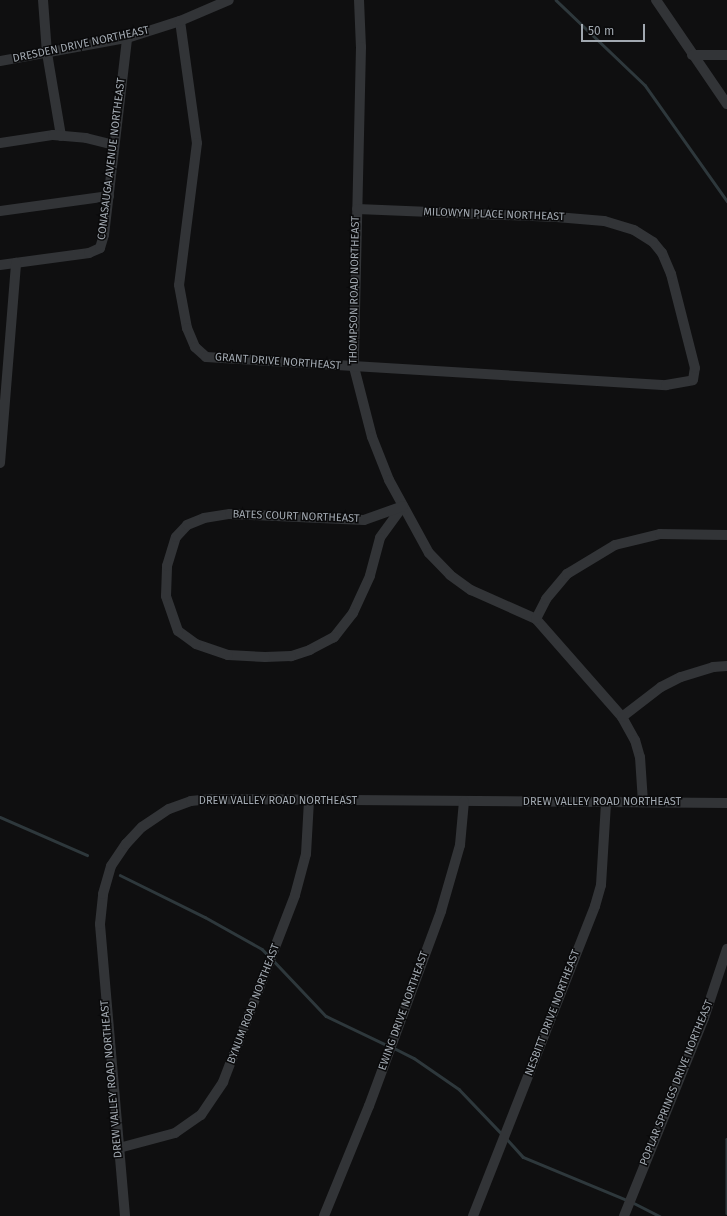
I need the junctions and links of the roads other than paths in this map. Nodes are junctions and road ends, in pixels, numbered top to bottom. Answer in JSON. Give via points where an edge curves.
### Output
{"nodes":[{"id":1,"x":44,"y":0,"type":"edge"},
{"id":2,"x":229,"y":0,"type":"edge"},
{"id":3,"x":359,"y":0,"type":"edge"},
{"id":4,"x":656,"y":0,"type":"edge"},
{"id":5,"x":180,"y":21,"type":"junction"},
{"id":6,"x":128,"y":38,"type":"junction"},
{"id":7,"x":47,"y":53,"type":"junction"},
{"id":8,"x":692,"y":55,"type":"junction"},
{"id":9,"x":727,"y":56,"type":"edge"},
{"id":10,"x":0,"y":61,"type":"edge"},
{"id":11,"x":727,"y":104,"type":"edge"},
{"id":12,"x":61,"y":136,"type":"junction"},
{"id":13,"x":0,"y":143,"type":"edge"},
{"id":14,"x":114,"y":145,"type":"junction"},
{"id":15,"x":109,"y":196,"type":"junction"},
{"id":16,"x":356,"y":209,"type":"junction"},
{"id":17,"x":0,"y":211,"type":"edge"},
{"id":18,"x":16,"y":263,"type":"junction"},
{"id":19,"x":0,"y":265,"type":"edge"},
{"id":20,"x":354,"y":367,"type":"junction"},
{"id":21,"x":649,"y":384,"type":"joint"},
{"id":22,"x":1,"y":438,"type":"edge"},
{"id":23,"x":0,"y":463,"type":"edge"},
{"id":24,"x":402,"y":506,"type":"junction"},
{"id":25,"x":727,"y":535,"type":"edge"},
{"id":26,"x":536,"y":619,"type":"junction"},
{"id":27,"x":727,"y":666,"type":"edge"},
{"id":28,"x":622,"y":717,"type":"junction"},
{"id":29,"x":309,"y":800,"type":"junction"},
{"id":30,"x":464,"y":801,"type":"junction"},
{"id":31,"x":643,"y":802,"type":"junction"},
{"id":32,"x":606,"y":803,"type":"junction"},
{"id":33,"x":727,"y":803,"type":"edge"},
{"id":34,"x":727,"y":949,"type":"edge"},
{"id":35,"x":119,"y":1148,"type":"junction"},
{"id":36,"x":125,"y":1216,"type":"edge"},
{"id":37,"x":324,"y":1216,"type":"edge"},
{"id":38,"x":473,"y":1216,"type":"edge"},
{"id":39,"x":624,"y":1216,"type":"edge"}],
"edges":[{"from":1,"to":7,"type":"street"},
{"from":2,"to":5,"type":"street","name":"DRESDEN DRIVE NORTHEAST"},
{"from":3,"to":16,"type":"street","name":"THOMPSON ROAD NORTHEAST","via":[[361,47]]},
{"from":4,"to":8,"type":"street"},
{"from":5,"to":6,"type":"street","name":"DRESDEN DRIVE NORTHEAST"},
{"from":5,"to":20,"type":"street","name":"GRANT DRIVE NORTHEAST","via":[[197,143],[179,285],[187,328],[195,347],[206,357]]},
{"from":6,"to":7,"type":"street","name":"DRESDEN DRIVE NORTHEAST"},
{"from":6,"to":14,"type":"street","name":"CONASAUGA AVENUE NORTHEAST"},
{"from":7,"to":10,"type":"street","name":"DRESDEN DRIVE NORTHEAST"},
{"from":7,"to":12,"type":"street"},
{"from":8,"to":9,"type":"street"},
{"from":8,"to":11,"type":"street"},
{"from":12,"to":13,"type":"street"},
{"from":12,"to":14,"type":"street"},
{"from":14,"to":15,"type":"street","name":"CONASAUGA AVENUE NORTHEAST"},
{"from":15,"to":17,"type":"street"},
{"from":15,"to":18,"type":"street","name":"CONASAUGA AVENUE NORTHEAST","via":[[100,248],[68,256]]},
{"from":16,"to":20,"type":"street","name":"THOMPSON ROAD NORTHEAST"},
{"from":16,"to":21,"type":"street","name":"MILOWYN PLACE NORTHEAST","via":[[604,220],[630,228],[653,242],[662,253],[671,274],[695,368],[693,380],[685,383]]},
{"from":18,"to":19,"type":"street"},
{"from":18,"to":22,"type":"street"},
{"from":20,"to":21,"type":"street","name":"GRANT DRIVE NORTHEAST"},
{"from":20,"to":24,"type":"street","name":"THOMPSON ROAD NORTHEAST","via":[[372,437]]},
{"from":22,"to":23,"type":"street"},
{"from":24,"to":24,"type":"street","name":"BATES COURT NORTHEAST","via":[[364,520],[230,514],[204,518],[187,525],[176,537],[167,566],[166,596],[178,631],[196,644],[228,655],[265,657],[291,656],[310,650],[334,637],[353,613],[370,576],[380,538]]},
{"from":24,"to":26,"type":"street","name":"THOMPSON ROAD NORTHEAST","via":[[429,553],[450,575],[471,590]]},
{"from":25,"to":26,"type":"street","via":[[660,534],[615,545],[567,574],[546,599]]},
{"from":26,"to":28,"type":"street","name":"THOMPSON ROAD NORTHEAST"},
{"from":27,"to":28,"type":"street","via":[[713,667],[681,677],[661,687]]},
{"from":28,"to":31,"type":"street","name":"THOMPSON ROAD NORTHEAST","via":[[635,740],[640,757]]},
{"from":29,"to":30,"type":"street","name":"DREW VALLEY ROAD NORTHEAST"},
{"from":29,"to":35,"type":"street","name":"BYNUM ROAD NORTHEAST","via":[[306,854],[295,895],[223,1082],[201,1115],[175,1133]]},
{"from":29,"to":35,"type":"street","name":"DREW VALLEY ROAD NORTHEAST","via":[[191,801],[169,809],[142,827],[111,866],[103,894],[100,924]]},
{"from":30,"to":32,"type":"street","name":"DREW VALLEY ROAD NORTHEAST"},
{"from":30,"to":37,"type":"street","name":"EWING DRIVE NORTHEAST","via":[[460,845],[441,911],[369,1106]]},
{"from":31,"to":32,"type":"street","name":"DREW VALLEY ROAD NORTHEAST"},
{"from":31,"to":33,"type":"street","name":"DREW VALLEY ROAD NORTHEAST"},
{"from":32,"to":38,"type":"street","name":"NESBITT DRIVE NORTHEAST","via":[[601,885],[595,906]]},
{"from":34,"to":39,"type":"street","name":"POPLAR SPRINGS DRIVE NORTHEAST","via":[[704,1018]]},
{"from":35,"to":36,"type":"street","name":"DREW VALLEY ROAD NORTHEAST"}]}
